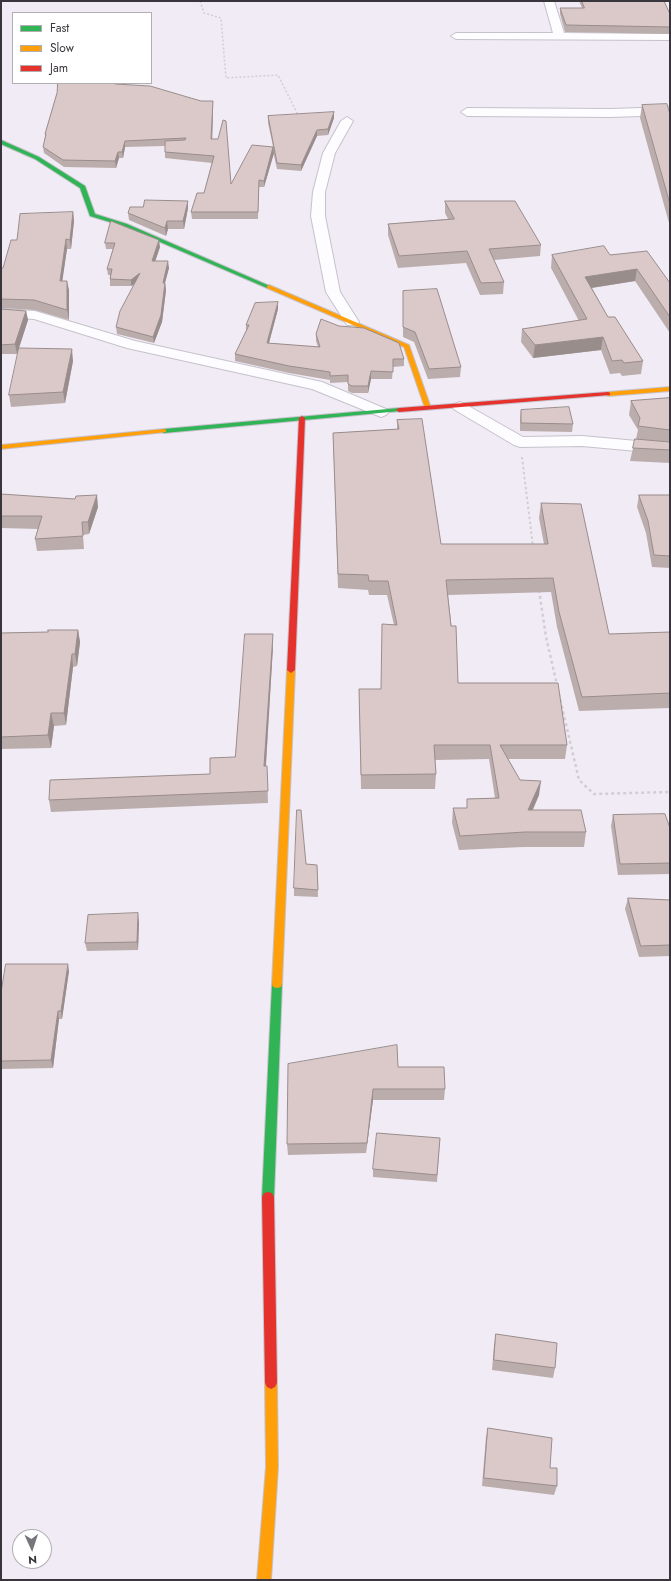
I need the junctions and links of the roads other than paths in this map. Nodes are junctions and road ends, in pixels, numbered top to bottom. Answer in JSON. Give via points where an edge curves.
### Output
{"nodes":[{"id":1,"x":549,"y":1,"type":"edge"},
{"id":2,"x":456,"y":36,"type":"dead end"},
{"id":3,"x":558,"y":36,"type":"junction"},
{"id":4,"x":670,"y":37,"type":"edge"},
{"id":5,"x":670,"y":111,"type":"edge"},
{"id":6,"x":467,"y":112,"type":"dead end"},
{"id":7,"x":347,"y":120,"type":"dead end"},
{"id":8,"x":1,"y":142,"type":"edge"},
{"id":9,"x":1,"y":313,"type":"edge"},
{"id":10,"x":352,"y":322,"type":"junction"},
{"id":11,"x":670,"y":389,"type":"edge"},
{"id":12,"x":460,"y":407,"type":"junction"},
{"id":13,"x":428,"y":408,"type":"junction"},
{"id":14,"x":381,"y":412,"type":"junction"},
{"id":15,"x":302,"y":418,"type":"junction"},
{"id":16,"x":1,"y":447,"type":"edge"},
{"id":17,"x":670,"y":449,"type":"edge"},
{"id":18,"x":264,"y":1580,"type":"edge"}],
"edges":[{"from":1,"to":3,"type":"street"},
{"from":2,"to":3,"type":"street"},
{"from":3,"to":4,"type":"street"},
{"from":5,"to":6,"type":"street"},
{"from":7,"to":10,"type":"street","via":[[329,153],[319,192],[318,216],[333,292]]},
{"from":8,"to":10,"type":"street","via":[[37,158],[83,187],[92,215],[125,225]]},
{"from":9,"to":14,"type":"street","via":[[35,315],[132,345],[316,385]]},
{"from":10,"to":13,"type":"street","via":[[407,346]]},
{"from":11,"to":12,"type":"street"},
{"from":12,"to":13,"type":"street"},
{"from":12,"to":17,"type":"street","via":[[520,442],[582,441]]},
{"from":13,"to":14,"type":"street"},
{"from":14,"to":15,"type":"street"},
{"from":15,"to":16,"type":"street"},
{"from":15,"to":18,"type":"street","via":[[268,1198],[272,1467]]}]}
